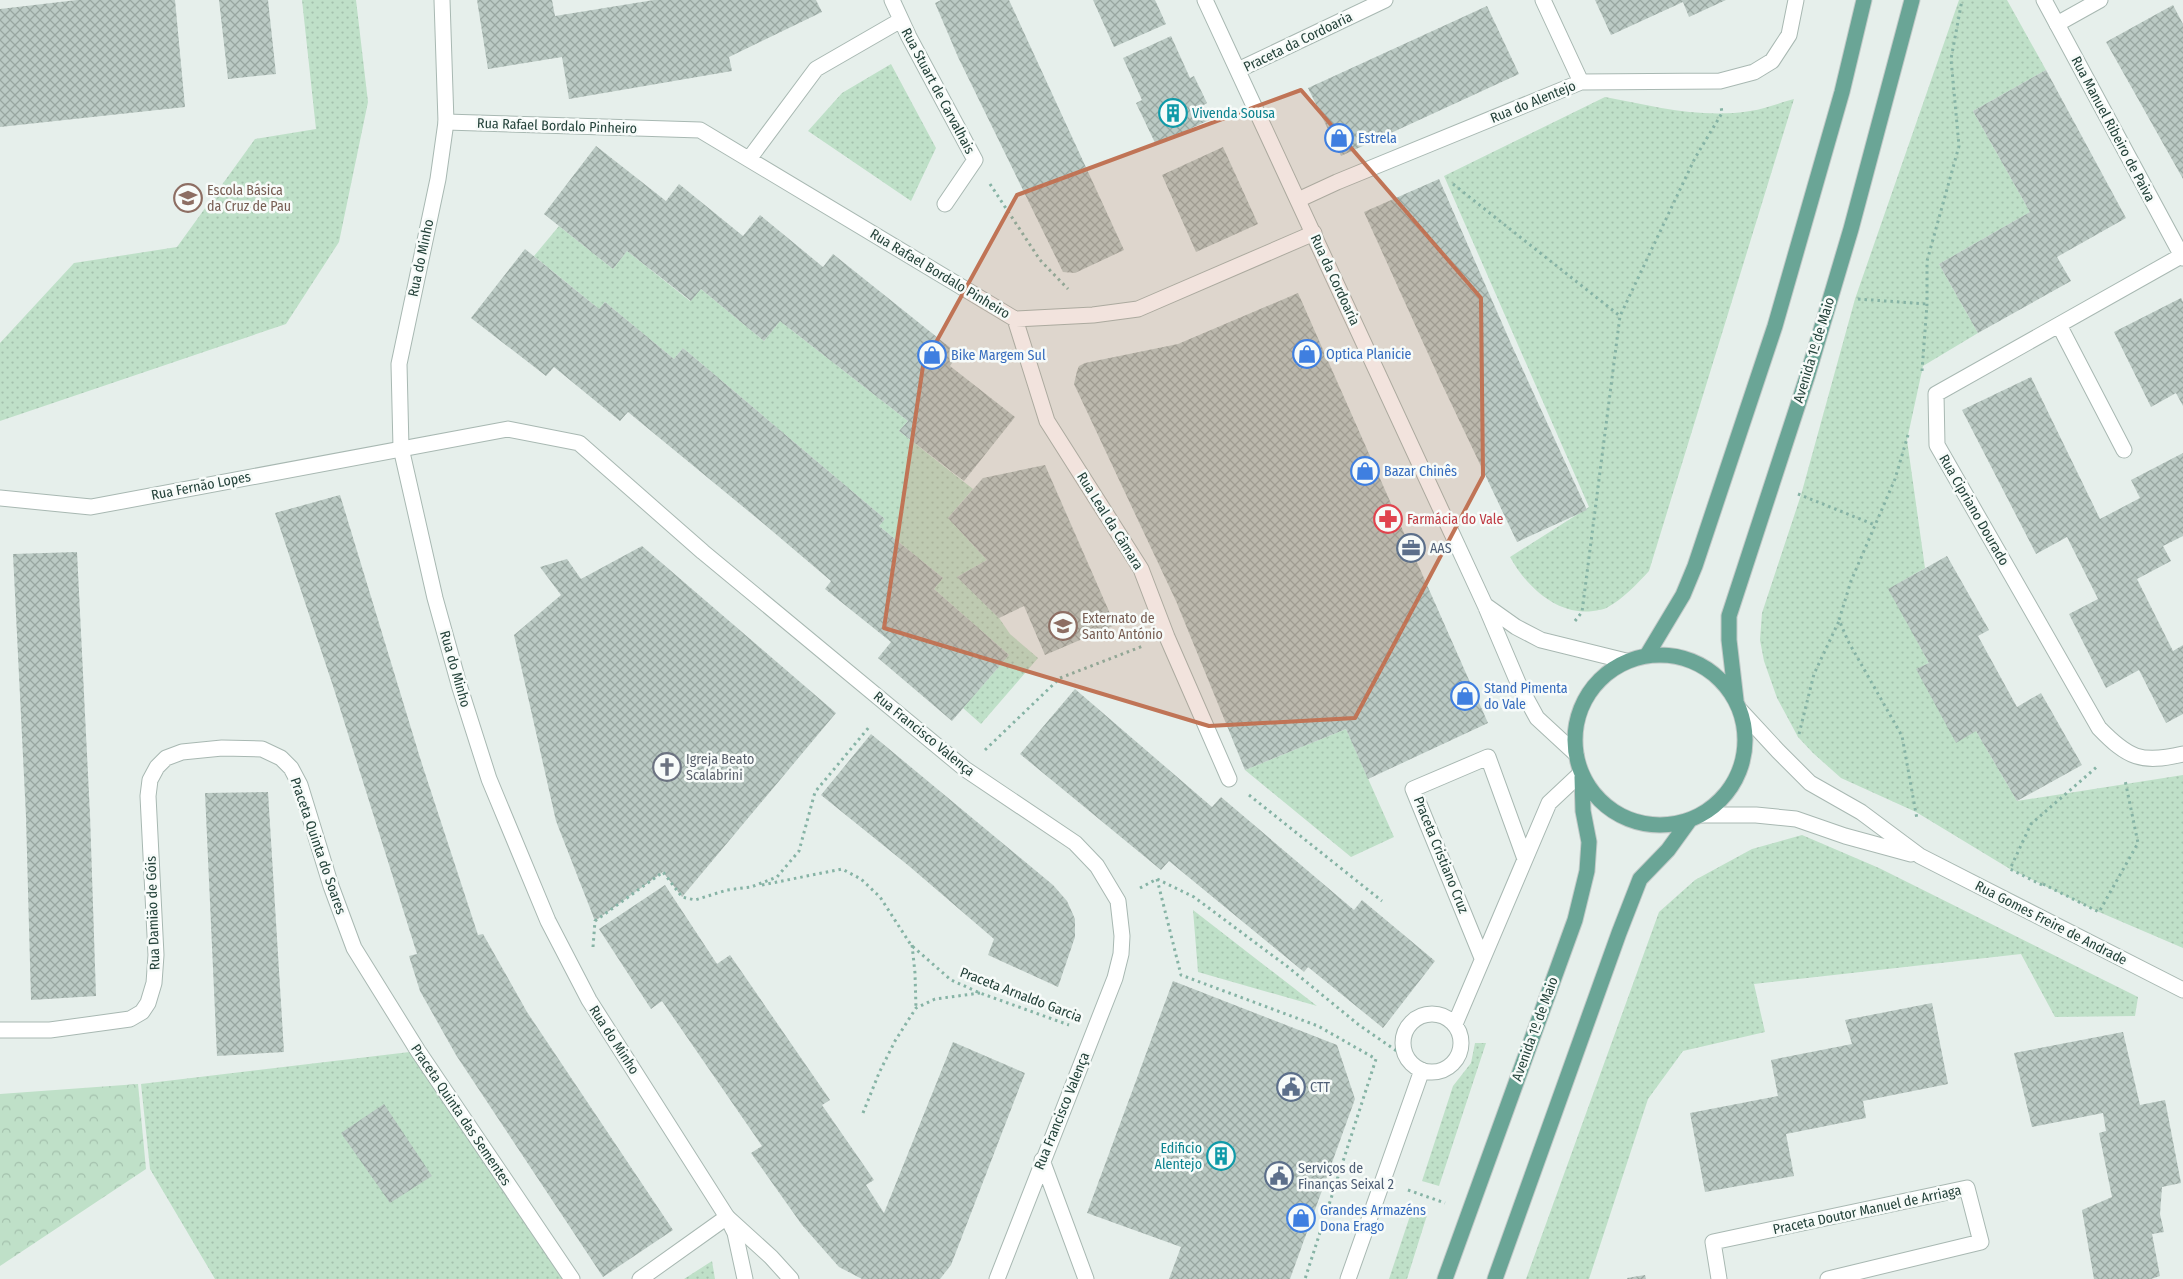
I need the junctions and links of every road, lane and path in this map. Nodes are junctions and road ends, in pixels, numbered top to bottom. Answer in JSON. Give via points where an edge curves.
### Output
{"nodes":[{"id":1,"x":442,"y":0,"type":"edge"},
{"id":2,"x":892,"y":0,"type":"edge"},
{"id":3,"x":1205,"y":0,"type":"edge"},
{"id":4,"x":1385,"y":0,"type":"edge"},
{"id":5,"x":1543,"y":0,"type":"edge"},
{"id":6,"x":1796,"y":0,"type":"edge"},
{"id":7,"x":1864,"y":0,"type":"edge"},
{"id":8,"x":1912,"y":0,"type":"edge"},
{"id":9,"x":2044,"y":0,"type":"edge"},
{"id":10,"x":2100,"y":0,"type":"edge"},
{"id":11,"x":901,"y":20,"type":"junction"},
{"id":12,"x":2057,"y":24,"type":"junction"},
{"id":13,"x":1238,"y":70,"type":"junction"},
{"id":14,"x":1720,"y":81,"type":"junction"},
{"id":15,"x":1581,"y":82,"type":"junction"},
{"id":16,"x":446,"y":122,"type":"junction"},
{"id":17,"x":749,"y":160,"type":"junction"},
{"id":18,"x":975,"y":160,"type":"junction"},
{"id":19,"x":1453,"y":184,"type":"dead end"},
{"id":20,"x":1298,"y":200,"type":"junction"},
{"id":21,"x":945,"y":204,"type":"dead end"},
{"id":22,"x":1314,"y":233,"type":"junction"},
{"id":23,"x":2182,"y":257,"type":"edge"},
{"id":24,"x":1855,"y":299,"type":"dead end"},
{"id":25,"x":1927,"y":304,"type":"dead end"},
{"id":26,"x":1093,"y":315,"type":"junction"},
{"id":27,"x":1620,"y":316,"type":"junction"},
{"id":28,"x":1015,"y":319,"type":"junction"},
{"id":29,"x":2059,"y":325,"type":"junction"},
{"id":30,"x":401,"y":448,"type":"junction"},
{"id":31,"x":2124,"y":450,"type":"dead end"},
{"id":32,"x":1795,"y":493,"type":"dead end"},
{"id":33,"x":0,"y":498,"type":"edge"},
{"id":34,"x":1875,"y":525,"type":"dead end"},
{"id":35,"x":1487,"y":610,"type":"junction"},
{"id":36,"x":1839,"y":620,"type":"dead end"},
{"id":37,"x":1167,"y":637,"type":"junction"},
{"id":38,"x":1554,"y":645,"type":"junction"},
{"id":39,"x":1647,"y":655,"type":"junction"},
{"id":40,"x":1626,"y":661,"type":"junction"},
{"id":41,"x":889,"y":705,"type":"junction"},
{"id":42,"x":1739,"y":705,"type":"junction"},
{"id":43,"x":1798,"y":737,"type":"dead end"},
{"id":44,"x":2118,"y":748,"type":"junction"},
{"id":45,"x":1576,"y":754,"type":"junction"},
{"id":46,"x":2183,"y":754,"type":"edge"},
{"id":47,"x":965,"y":769,"type":"junction"},
{"id":48,"x":1581,"y":773,"type":"junction"},
{"id":49,"x":1229,"y":779,"type":"joint"},
{"id":50,"x":148,"y":796,"type":"joint"},
{"id":51,"x":1696,"y":818,"type":"junction"},
{"id":52,"x":1920,"y":856,"type":"junction"},
{"id":53,"x":1525,"y":859,"type":"junction"},
{"id":54,"x":1157,"y":879,"type":"junction"},
{"id":55,"x":2043,"y":884,"type":"junction"},
{"id":56,"x":751,"y":887,"type":"junction"},
{"id":57,"x":1118,"y":901,"type":"junction"},
{"id":58,"x":1382,"y":901,"type":"dead end"},
{"id":59,"x":2029,"y":911,"type":"junction"},
{"id":60,"x":912,"y":945,"type":"junction"},
{"id":61,"x":354,"y":948,"type":"joint"},
{"id":62,"x":593,"y":951,"type":"dead end"},
{"id":63,"x":1482,"y":958,"type":"junction"},
{"id":64,"x":2183,"y":990,"type":"edge"},
{"id":65,"x":980,"y":993,"type":"junction"},
{"id":66,"x":916,"y":1008,"type":"junction"},
{"id":67,"x":1455,"y":1024,"type":"junction"},
{"id":68,"x":0,"y":1030,"type":"edge"},
{"id":69,"x":1093,"y":1034,"type":"junction"},
{"id":70,"x":1408,"y":1058,"type":"junction"},
{"id":71,"x":1422,"y":1070,"type":"junction"},
{"id":72,"x":863,"y":1113,"type":"dead end"},
{"id":73,"x":1042,"y":1160,"type":"junction"},
{"id":74,"x":727,"y":1217,"type":"junction"},
{"id":75,"x":572,"y":1279,"type":"edge"},
{"id":76,"x":640,"y":1279,"type":"edge"},
{"id":77,"x":745,"y":1279,"type":"edge"},
{"id":78,"x":791,"y":1279,"type":"edge"},
{"id":79,"x":997,"y":1279,"type":"edge"},
{"id":80,"x":1086,"y":1279,"type":"edge"},
{"id":81,"x":1305,"y":1279,"type":"edge"},
{"id":82,"x":1348,"y":1279,"type":"edge"},
{"id":83,"x":1445,"y":1279,"type":"edge"},
{"id":84,"x":1495,"y":1279,"type":"edge"},
{"id":85,"x":1719,"y":1279,"type":"edge"},
{"id":86,"x":1828,"y":1279,"type":"edge"}],
"edges":[{"from":1,"to":16,"type":"street","name":"Rua do Minho"},
{"from":2,"to":11,"type":"street","name":"Rua Stuart de Carvalhais"},
{"from":3,"to":13,"type":"street","name":"Rua da Cordoaria"},
{"from":4,"to":13,"type":"street","name":"Praceta da Cordoaria"},
{"from":5,"to":15,"type":"street"},
{"from":6,"to":14,"type":"street","name":"Rua do Alentejo","via":[[1789,35],[1772,60],[1754,72]]},
{"from":7,"to":39,"type":"main road","via":[[1842,92],[1775,326],[1695,566],[1683,595]]},
{"from":8,"to":42,"type":"main road","name":"Avenida 1º de Maio","via":[[1851,229],[1807,377],[1729,616],[1729,640]]},
{"from":9,"to":12,"type":"street","name":"Rua Manuel Ribeiro de Paiva"},
{"from":10,"to":12,"type":"street"},
{"from":11,"to":17,"type":"street","via":[[816,69]]},
{"from":11,"to":18,"type":"street","name":"Rua Stuart de Carvalhais"},
{"from":12,"to":23,"type":"street","name":"Rua Manuel Ribeiro de Paiva"},
{"from":13,"to":20,"type":"street","name":"Rua da Cordoaria"},
{"from":14,"to":15,"type":"street","name":"Rua do Alentejo"},
{"from":14,"to":27,"type":"path","via":[[1722,113],[1695,158]]},
{"from":15,"to":20,"type":"street","name":"Rua do Alentejo"},
{"from":16,"to":17,"type":"street","name":"Rua Rafael Bordalo Pinheiro","via":[[700,130]]},
{"from":16,"to":30,"type":"street","name":"Rua do Minho","via":[[438,179],[399,364]]},
{"from":17,"to":28,"type":"street","name":"Rua Rafael Bordalo Pinheiro"},
{"from":18,"to":21,"type":"street","name":"Rua Stuart de Carvalhais"},
{"from":18,"to":26,"type":"path","via":[[1040,260]]},
{"from":19,"to":27,"type":"path"},
{"from":20,"to":22,"type":"street","name":"Rua da Cordoaria"},
{"from":22,"to":26,"type":"street","name":"Rua Rafael Bordalo Pinheiro","via":[[1138,309]]},
{"from":22,"to":35,"type":"street","name":"Rua da Cordoaria"},
{"from":23,"to":29,"type":"street","name":"Rua Cipriano Dourado"},
{"from":24,"to":25,"type":"path"},
{"from":26,"to":28,"type":"street","name":"Rua Rafael Bordalo Pinheiro"},
{"from":27,"to":38,"type":"path","via":[[1582,612]]},
{"from":28,"to":37,"type":"street","name":"Rua Leal da Câmara","via":[[1047,421],[1141,569]]},
{"from":29,"to":31,"type":"street"},
{"from":29,"to":44,"type":"street","name":"Rua Cipriano Dourado","via":[[1936,394],[1937,445],[2098,728]]},
{"from":30,"to":33,"type":"street","name":"Rua Fernão Lopes","via":[[91,507]]},
{"from":30,"to":41,"type":"street","name":"Rua Francisco Valença","via":[[508,429],[579,444]]},
{"from":30,"to":74,"type":"street","name":"Rua do Minho","via":[[435,598],[460,688],[489,779],[548,922],[589,1000]]},
{"from":32,"to":34,"type":"path"},
{"from":35,"to":38,"type":"street"},
{"from":35,"to":45,"type":"street","name":"Rua da Cordoaria","via":[[1537,718]]},
{"from":36,"to":43,"type":"path","via":[[1814,674]]},
{"from":37,"to":47,"type":"path","via":[[1060,678]]},
{"from":37,"to":49,"type":"street","name":"Rua Leal da Câmara"},
{"from":38,"to":40,"type":"street"},
{"from":39,"to":40,"type":"main road"},
{"from":39,"to":42,"type":"main road","via":[[1674,655],[1699,663],[1721,679]]},
{"from":40,"to":45,"type":"main road","via":[[1591,689],[1580,709],[1575,731]]},
{"from":41,"to":47,"type":"street","name":"Rua Francisco Valença"},
{"from":41,"to":56,"type":"path","via":[[815,792],[798,851],[777,877]]},
{"from":42,"to":51,"type":"main road","via":[[1746,741],[1741,770],[1726,796]]},
{"from":42,"to":52,"type":"street","via":[[1810,783],[1861,812]]},
{"from":44,"to":46,"type":"street","name":"Rua Cipriano Dourado","via":[[2140,758]]},
{"from":44,"to":55,"type":"path","via":[[2031,824],[2010,868]]},
{"from":44,"to":55,"type":"path","via":[[2138,843],[2099,912]]},
{"from":45,"to":48,"type":"main road"},
{"from":47,"to":57,"type":"street","name":"Rua Francisco Valença","via":[[1075,843],[1097,866]]},
{"from":48,"to":51,"type":"main road","via":[[1607,808],[1626,819],[1646,825],[1668,826]]},
{"from":48,"to":53,"type":"street","via":[[1548,803]]},
{"from":48,"to":83,"type":"main road","name":"Avenida 1º de Maio","via":[[1589,842],[1587,871],[1575,920]]},
{"from":49,"to":58,"type":"path"},
{"from":50,"to":61,"type":"street","name":"Praceta Quinta do Soares","via":[[150,780],[157,767],[166,758],[182,752],[262,749],[281,758],[300,785]]},
{"from":50,"to":68,"type":"street","name":"Rua Damião de Góis","via":[[156,956],[154,983],[148,1003],[142,1012],[130,1019],[50,1030]]},
{"from":51,"to":52,"type":"street","via":[[1756,815],[1796,819]]},
{"from":51,"to":84,"type":"main road","via":[[1640,879]]},
{"from":52,"to":59,"type":"street","name":"Rua Gomes Freire de Andrade"},
{"from":53,"to":63,"type":"street"},
{"from":53,"to":63,"type":"street","name":"Praceta Cristiano Cruz","via":[[1488,757],[1414,789]]},
{"from":54,"to":57,"type":"path"},
{"from":54,"to":70,"type":"path","via":[[1194,897],[1359,1025]]},
{"from":54,"to":81,"type":"path","via":[[1181,975],[1318,1026],[1376,1059]]},
{"from":55,"to":59,"type":"path"},
{"from":56,"to":60,"type":"path","name":"Praceta Arnaldo Garcia","via":[[842,869],[861,879],[880,897]]},
{"from":56,"to":62,"type":"path","via":[[727,890],[695,900],[682,897],[663,872],[595,921]]},
{"from":57,"to":69,"type":"street","name":"Rua Francisco Valença","via":[[1121,954]]},
{"from":59,"to":64,"type":"street","name":"Rua Gomes Freire de Andrade"},
{"from":60,"to":65,"type":"path","name":"Praceta Arnaldo Garcia","via":[[951,980]]},
{"from":60,"to":66,"type":"path"},
{"from":61,"to":75,"type":"street","name":"Praceta Quinta das Sementes","via":[[418,1051]]},
{"from":63,"to":67,"type":"street"},
{"from":65,"to":66,"type":"path","via":[[935,999]]},
{"from":65,"to":69,"type":"path","name":"Praceta Arnaldo Garcia"},
{"from":66,"to":72,"type":"path","via":[[895,1041]]},
{"from":67,"to":70,"type":"street","via":[[1438,1015],[1420,1017],[1412,1023],[1404,1040]]},
{"from":67,"to":71,"type":"street","via":[[1462,1042],[1456,1060],[1441,1071]]},
{"from":69,"to":73,"type":"street","name":"Rua Francisco Valença"},
{"from":70,"to":71,"type":"street"},
{"from":71,"to":82,"type":"street"},
{"from":73,"to":79,"type":"street","name":"Rua Francisco Valença"},
{"from":73,"to":80,"type":"street"},
{"from":74,"to":76,"type":"street"},
{"from":74,"to":77,"type":"street","name":"Rua do Minho","via":[[735,1234]]},
{"from":74,"to":78,"type":"street"},
{"from":85,"to":86,"type":"street","name":"Praceta Doutor Manuel de Arriaga","via":[[1713,1242],[1967,1188],[1981,1242]]}]}
